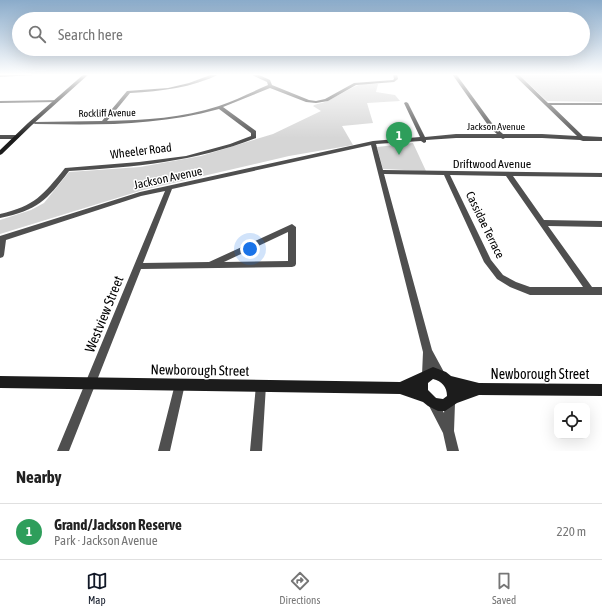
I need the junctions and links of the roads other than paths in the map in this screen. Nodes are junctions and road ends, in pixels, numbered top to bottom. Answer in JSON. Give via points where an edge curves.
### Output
{"nodes":[{"id":1,"x":62,"y":95,"type":"edge"},
{"id":2,"x":126,"y":95,"type":"edge"},
{"id":3,"x":248,"y":95,"type":"edge"},
{"id":4,"x":293,"y":95,"type":"edge"},
{"id":5,"x":335,"y":95,"type":"edge"},
{"id":6,"x":469,"y":95,"type":"edge"},
{"id":7,"x":537,"y":95,"type":"edge"},
{"id":8,"x":56,"y":101,"type":"junction"},
{"id":9,"x":0,"y":102,"type":"edge"},
{"id":10,"x":406,"y":103,"type":"dead end"},
{"id":11,"x":547,"y":104,"type":"junction"},
{"id":12,"x":602,"y":104,"type":"edge"},
{"id":13,"x":220,"y":107,"type":"junction"},
{"id":14,"x":35,"y":122,"type":"junction"},
{"id":15,"x":103,"y":123,"type":"junction"},
{"id":16,"x":0,"y":137,"type":"edge"},
{"id":17,"x":500,"y":137,"type":"junction"},
{"id":18,"x":15,"y":139,"type":"junction"},
{"id":19,"x":583,"y":139,"type":"junction"},
{"id":20,"x":423,"y":140,"type":"junction"},
{"id":21,"x":602,"y":140,"type":"edge"},
{"id":22,"x":374,"y":145,"type":"junction"},
{"id":23,"x":0,"y":153,"type":"edge"},
{"id":24,"x":382,"y":172,"type":"junction"},
{"id":25,"x":448,"y":174,"type":"junction"},
{"id":26,"x":509,"y":175,"type":"junction"},
{"id":27,"x":602,"y":175,"type":"edge"},
{"id":28,"x":170,"y":187,"type":"junction"},
{"id":29,"x":0,"y":216,"type":"edge"},
{"id":30,"x":544,"y":223,"type":"junction"},
{"id":31,"x":602,"y":224,"type":"edge"},
{"id":32,"x":1,"y":239,"type":"edge"},
{"id":33,"x":0,"y":255,"type":"edge"},
{"id":34,"x":212,"y":264,"type":"junction"},
{"id":35,"x":138,"y":266,"type":"junction"},
{"id":36,"x":590,"y":291,"type":"junction"},
{"id":37,"x":602,"y":291,"type":"edge"},
{"id":38,"x":428,"y":352,"type":"junction"},
{"id":39,"x":425,"y":377,"type":"junction"},
{"id":40,"x":444,"y":377,"type":"junction"},
{"id":41,"x":0,"y":382,"type":"edge"},
{"id":42,"x":91,"y":383,"type":"junction"},
{"id":43,"x":180,"y":384,"type":"junction"},
{"id":44,"x":262,"y":386,"type":"junction"},
{"id":45,"x":400,"y":388,"type":"junction"},
{"id":46,"x":479,"y":390,"type":"junction"},
{"id":47,"x":602,"y":390,"type":"edge"},
{"id":48,"x":429,"y":400,"type":"junction"},
{"id":49,"x":451,"y":401,"type":"junction"},
{"id":50,"x":448,"y":431,"type":"junction"},
{"id":51,"x":63,"y":451,"type":"edge"},
{"id":52,"x":164,"y":451,"type":"edge"},
{"id":53,"x":256,"y":451,"type":"edge"},
{"id":54,"x":453,"y":451,"type":"edge"}],
"edges":[{"from":1,"to":8,"type":"street"},
{"from":2,"to":15,"type":"street"},
{"from":3,"to":13,"type":"street","name":"Rockliff Avenue"},
{"from":4,"to":5,"type":"street","via":[[316,102]]},
{"from":6,"to":17,"type":"street"},
{"from":7,"to":11,"type":"street"},
{"from":8,"to":9,"type":"street"},
{"from":8,"to":14,"type":"street"},
{"from":10,"to":20,"type":"street"},
{"from":11,"to":12,"type":"street"},
{"from":11,"to":19,"type":"street"},
{"from":13,"to":15,"type":"street","name":"Rockliff Avenue","via":[[158,120]]},
{"from":13,"to":29,"type":"street","name":"Wheeler Road","via":[[254,132],[254,137],[200,154],[135,165],[67,169],[42,200],[29,209]]},
{"from":14,"to":15,"type":"street","name":"Rockliff Avenue"},
{"from":14,"to":18,"type":"street"},
{"from":16,"to":18,"type":"street"},
{"from":17,"to":19,"type":"street","name":"Jackson Avenue"},
{"from":17,"to":20,"type":"street","name":"Jackson Avenue"},
{"from":18,"to":23,"type":"street"},
{"from":19,"to":21,"type":"street","name":"Jackson Avenue"},
{"from":20,"to":22,"type":"street","name":"Jackson Avenue"},
{"from":22,"to":24,"type":"street"},
{"from":22,"to":28,"type":"street","name":"Jackson Avenue"},
{"from":24,"to":25,"type":"street","name":"Driftwood Avenue"},
{"from":24,"to":38,"type":"street"},
{"from":25,"to":26,"type":"street","name":"Driftwood Avenue"},
{"from":25,"to":36,"type":"street","name":"Cassidae Terrace","via":[[488,262],[500,277],[530,291]]},
{"from":26,"to":27,"type":"street","name":"Driftwood Avenue"},
{"from":26,"to":30,"type":"street"},
{"from":28,"to":32,"type":"street","name":"Jackson Avenue","via":[[140,194]]},
{"from":28,"to":35,"type":"street","name":"Westview Street"},
{"from":30,"to":31,"type":"street"},
{"from":30,"to":36,"type":"street"},
{"from":32,"to":33,"type":"street"},
{"from":34,"to":34,"type":"street","via":[[292,264],[292,227],[265,239]]},
{"from":34,"to":35,"type":"street"},
{"from":35,"to":42,"type":"street","name":"Westview Street"},
{"from":36,"to":37,"type":"street","name":"Cassidae Terrace"},
{"from":38,"to":39,"type":"street"},
{"from":38,"to":40,"type":"street"},
{"from":39,"to":40,"type":"street","name":"Newborough Street","via":[[433,373]]},
{"from":39,"to":45,"type":"street","name":"Newborough Street"},
{"from":39,"to":48,"type":"street","via":[[422,388]]},
{"from":40,"to":46,"type":"street","name":"Newborough Street"},
{"from":40,"to":49,"type":"street","via":[[453,388]]},
{"from":41,"to":42,"type":"street","name":"Newborough Street"},
{"from":42,"to":43,"type":"street","name":"Newborough Street"},
{"from":42,"to":51,"type":"street","name":"Westview Street"},
{"from":43,"to":44,"type":"street","name":"Newborough Street"},
{"from":43,"to":52,"type":"street"},
{"from":44,"to":45,"type":"street","name":"Newborough Street"},
{"from":44,"to":53,"type":"street"},
{"from":45,"to":48,"type":"street","name":"Newborough Street"},
{"from":46,"to":47,"type":"street","name":"Newborough Street"},
{"from":46,"to":49,"type":"street","name":"Newborough Street"},
{"from":48,"to":49,"type":"street","name":"Newborough Street","via":[[442,406]]},
{"from":48,"to":50,"type":"street"},
{"from":49,"to":50,"type":"street"},
{"from":50,"to":54,"type":"street"}]}
